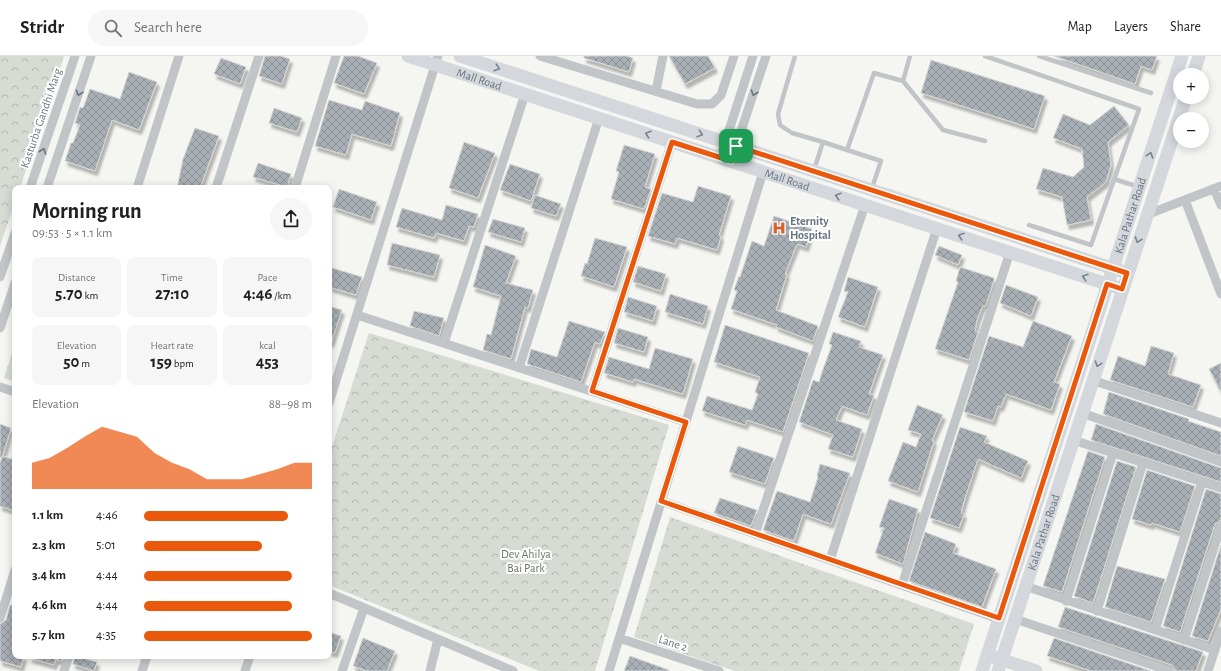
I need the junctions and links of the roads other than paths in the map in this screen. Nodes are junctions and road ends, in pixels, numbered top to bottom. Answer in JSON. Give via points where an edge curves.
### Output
{"nodes":[{"id":1,"x":75,"y":56,"type":"edge"},
{"id":2,"x":91,"y":56,"type":"edge"},
{"id":3,"x":179,"y":56,"type":"edge"},
{"id":4,"x":259,"y":56,"type":"edge"},
{"id":5,"x":336,"y":56,"type":"edge"},
{"id":6,"x":408,"y":56,"type":"edge"},
{"id":7,"x":460,"y":56,"type":"edge"},
{"id":8,"x":540,"y":56,"type":"edge"},
{"id":9,"x":663,"y":56,"type":"edge"},
{"id":10,"x":734,"y":56,"type":"edge"},
{"id":11,"x":753,"y":56,"type":"edge"},
{"id":12,"x":766,"y":56,"type":"edge"},
{"id":13,"x":795,"y":56,"type":"edge"},
{"id":14,"x":910,"y":56,"type":"edge"},
{"id":15,"x":985,"y":56,"type":"edge"},
{"id":16,"x":1040,"y":56,"type":"edge"},
{"id":17,"x":1182,"y":56,"type":"edge"},
{"id":18,"x":1199,"y":56,"type":"edge"},
{"id":19,"x":436,"y":60,"type":"edge"},
{"id":20,"x":1195,"y":68,"type":"edge"},
{"id":21,"x":902,"y":80,"type":"junction"},
{"id":22,"x":656,"y":91,"type":"junction"},
{"id":23,"x":1151,"y":93,"type":"dead end"},
{"id":24,"x":525,"y":94,"type":"junction"},
{"id":25,"x":1184,"y":104,"type":"edge"},
{"id":26,"x":599,"y":118,"type":"junction"},
{"id":27,"x":985,"y":141,"type":"dead end"},
{"id":28,"x":672,"y":142,"type":"junction"},
{"id":29,"x":823,"y":142,"type":"junction"},
{"id":30,"x":730,"y":144,"type":"junction"},
{"id":31,"x":847,"y":150,"type":"junction"},
{"id":32,"x":725,"y":159,"type":"junction"},
{"id":33,"x":814,"y":170,"type":"junction"},
{"id":34,"x":763,"y":172,"type":"junction"},
{"id":35,"x":1114,"y":179,"type":"junction"},
{"id":36,"x":31,"y":185,"type":"edge"},
{"id":37,"x":48,"y":185,"type":"edge"},
{"id":38,"x":138,"y":185,"type":"edge"},
{"id":39,"x":217,"y":185,"type":"edge"},
{"id":40,"x":296,"y":185,"type":"edge"},
{"id":41,"x":1139,"y":187,"type":"junction"},
{"id":42,"x":1218,"y":188,"type":"edge"},
{"id":43,"x":872,"y":189,"type":"junction"},
{"id":44,"x":1185,"y":200,"type":"junction"},
{"id":45,"x":865,"y":205,"type":"junction"},
{"id":46,"x":1221,"y":205,"type":"edge"},
{"id":47,"x":1146,"y":215,"type":"junction"},
{"id":48,"x":1029,"y":225,"type":"dead end"},
{"id":49,"x":937,"y":228,"type":"junction"},
{"id":50,"x":12,"y":242,"type":"edge"},
{"id":51,"x":1010,"y":252,"type":"junction"},
{"id":52,"x":1112,"y":268,"type":"junction"},
{"id":53,"x":1127,"y":273,"type":"junction"},
{"id":54,"x":0,"y":277,"type":"edge"},
{"id":55,"x":1107,"y":284,"type":"junction"},
{"id":56,"x":1122,"y":289,"type":"junction"},
{"id":57,"x":12,"y":294,"type":"edge"},
{"id":58,"x":1221,"y":294,"type":"edge"},
{"id":59,"x":357,"y":315,"type":"junction"},
{"id":60,"x":0,"y":328,"type":"edge"},
{"id":61,"x":444,"y":343,"type":"junction"},
{"id":62,"x":520,"y":368,"type":"junction"},
{"id":63,"x":1092,"y":380,"type":"junction"},
{"id":64,"x":0,"y":387,"type":"edge"},
{"id":65,"x":332,"y":388,"type":"edge"},
{"id":66,"x":12,"y":391,"type":"edge"},
{"id":67,"x":592,"y":391,"type":"junction"},
{"id":68,"x":1082,"y":413,"type":"junction"},
{"id":69,"x":686,"y":422,"type":"junction"},
{"id":70,"x":1221,"y":423,"type":"edge"},
{"id":71,"x":1073,"y":440,"type":"junction"},
{"id":72,"x":1113,"y":454,"type":"junction"},
{"id":73,"x":1221,"y":462,"type":"edge"},
{"id":74,"x":1143,"y":463,"type":"junction"},
{"id":75,"x":1202,"y":482,"type":"junction"},
{"id":76,"x":1221,"y":488,"type":"edge"},
{"id":77,"x":661,"y":501,"type":"junction"},
{"id":78,"x":1221,"y":526,"type":"edge"},
{"id":79,"x":755,"y":534,"type":"junction"},
{"id":80,"x":830,"y":560,"type":"junction"},
{"id":81,"x":12,"y":580,"type":"edge"},
{"id":82,"x":902,"y":585,"type":"junction"},
{"id":83,"x":1025,"y":586,"type":"junction"},
{"id":84,"x":332,"y":594,"type":"edge"},
{"id":85,"x":1066,"y":601,"type":"junction"},
{"id":86,"x":364,"y":608,"type":"junction"},
{"id":87,"x":1097,"y":611,"type":"junction"},
{"id":88,"x":0,"y":618,"type":"edge"},
{"id":89,"x":999,"y":618,"type":"junction"},
{"id":90,"x":1015,"y":619,"type":"junction"},
{"id":91,"x":1155,"y":630,"type":"junction"},
{"id":92,"x":1221,"y":631,"type":"edge"},
{"id":93,"x":619,"y":638,"type":"junction"},
{"id":94,"x":438,"y":639,"type":"junction"},
{"id":95,"x":1184,"y":640,"type":"junction"},
{"id":96,"x":1215,"y":650,"type":"junction"},
{"id":97,"x":987,"y":655,"type":"junction"},
{"id":98,"x":68,"y":659,"type":"edge"},
{"id":99,"x":146,"y":659,"type":"edge"},
{"id":100,"x":249,"y":659,"type":"edge"},
{"id":101,"x":1000,"y":665,"type":"edge"},
{"id":102,"x":715,"y":670,"type":"edge"},
{"id":103,"x":64,"y":671,"type":"edge"},
{"id":104,"x":142,"y":671,"type":"edge"},
{"id":105,"x":245,"y":671,"type":"edge"},
{"id":106,"x":342,"y":671,"type":"edge"},
{"id":107,"x":430,"y":671,"type":"edge"},
{"id":108,"x":513,"y":671,"type":"edge"},
{"id":109,"x":609,"y":671,"type":"edge"},
{"id":110,"x":982,"y":671,"type":"edge"},
{"id":111,"x":1036,"y":671,"type":"edge"},
{"id":112,"x":1170,"y":671,"type":"edge"},
{"id":113,"x":1208,"y":671,"type":"edge"}],
"edges":[{"from":36,"to":1,"type":"street","name":"Kasturba Gandhi Marg","one_way":true},
{"from":2,"to":37,"type":"street","one_way":true},
{"from":3,"to":38,"type":"street"},
{"from":4,"to":39,"type":"street"},
{"from":5,"to":40,"type":"street"},
{"from":6,"to":19,"type":"street","name":"Mall Road"},
{"from":7,"to":30,"type":"street","name":"Mall Road","one_way":true},
{"from":8,"to":22,"type":"street"},
{"from":9,"to":22,"type":"street"},
{"from":10,"to":22,"type":"street","via":[[721,95],[712,104],[697,104]]},
{"from":11,"to":30,"type":"street"},
{"from":12,"to":30,"type":"street","one_way":true},
{"from":13,"to":29,"type":"lane","via":[[778,114],[780,126],[792,133]]},
{"from":14,"to":21,"type":"lane"},
{"from":15,"to":35,"type":"lane","via":[[1139,109]]},
{"from":16,"to":23,"type":"lane"},
{"from":41,"to":17,"type":"street","name":"Kala Pathar Road","one_way":true},
{"from":18,"to":20,"type":"street"},
{"from":19,"to":24,"type":"street","name":"Mall Road"},
{"from":19,"to":59,"type":"street"},
{"from":21,"to":27,"type":"lane","via":[[943,130]]},
{"from":21,"to":31,"type":"lane","via":[[874,73]]},
{"from":24,"to":26,"type":"street","name":"Mall Road"},
{"from":24,"to":61,"type":"street"},
{"from":25,"to":47,"type":"street","name":"Kala Pathar Road"},
{"from":28,"to":26,"type":"street","name":"Mall Road","one_way":true},
{"from":26,"to":62,"type":"street"},
{"from":28,"to":32,"type":"street","name":"Mall Road"},
{"from":28,"to":67,"type":"street"},
{"from":29,"to":31,"type":"lane"},
{"from":29,"to":33,"type":"lane"},
{"from":30,"to":32,"type":"street"},
{"from":30,"to":33,"type":"street","name":"Mall Road"},
{"from":31,"to":43,"type":"lane","via":[[881,161]]},
{"from":32,"to":34,"type":"street","name":"Mall Road"},
{"from":33,"to":43,"type":"street","name":"Mall Road"},
{"from":45,"to":34,"type":"street","name":"Mall Road","one_way":true},
{"from":34,"to":69,"type":"street"},
{"from":35,"to":41,"type":"lane"},
{"from":35,"to":48,"type":"lane","via":[[1091,245]]},
{"from":41,"to":52,"type":"street","name":"Kala Pathar Road"},
{"from":42,"to":44,"type":"street"},
{"from":42,"to":46,"type":"street"},
{"from":43,"to":52,"type":"street","name":"Mall Road"},
{"from":44,"to":47,"type":"street"},
{"from":44,"to":58,"type":"street"},
{"from":45,"to":49,"type":"street","name":"Mall Road"},
{"from":45,"to":79,"type":"street"},
{"from":47,"to":53,"type":"street","name":"Kala Pathar Road","one_way":true},
{"from":51,"to":49,"type":"street","name":"Mall Road","one_way":true},
{"from":49,"to":80,"type":"street"},
{"from":50,"to":54,"type":"street"},
{"from":55,"to":51,"type":"street","name":"Mall Road","one_way":true},
{"from":51,"to":82,"type":"street"},
{"from":52,"to":53,"type":"street","name":"Mall Road"},
{"from":52,"to":55,"type":"street","name":"Kala Pathar Road"},
{"from":53,"to":56,"type":"street","name":"Kala Pathar Road"},
{"from":55,"to":56,"type":"street","name":"Mall Road"},
{"from":55,"to":89,"type":"street","name":"Kala Pathar Road"},
{"from":56,"to":63,"type":"street","name":"Kala Pathar Road","one_way":true},
{"from":57,"to":60,"type":"street"},
{"from":59,"to":61,"type":"street"},
{"from":59,"to":65,"type":"street"},
{"from":61,"to":62,"type":"street"},
{"from":62,"to":67,"type":"street"},
{"from":63,"to":68,"type":"street","name":"Kala Pathar Road"},
{"from":63,"to":70,"type":"street"},
{"from":64,"to":66,"type":"street"},
{"from":67,"to":69,"type":"street"},
{"from":68,"to":71,"type":"street","name":"Kala Pathar Road"},
{"from":68,"to":73,"type":"street"},
{"from":69,"to":77,"type":"street"},
{"from":71,"to":72,"type":"street"},
{"from":71,"to":83,"type":"street","name":"Kala Pathar Road"},
{"from":72,"to":74,"type":"street"},
{"from":72,"to":85,"type":"street"},
{"from":74,"to":75,"type":"street"},
{"from":74,"to":87,"type":"street"},
{"from":75,"to":76,"type":"street"},
{"from":75,"to":91,"type":"street"},
{"from":77,"to":79,"type":"street"},
{"from":77,"to":93,"type":"street"},
{"from":78,"to":95,"type":"street"},
{"from":79,"to":80,"type":"street"},
{"from":80,"to":82,"type":"street"},
{"from":81,"to":88,"type":"street"},
{"from":82,"to":89,"type":"street"},
{"from":83,"to":85,"type":"street"},
{"from":83,"to":90,"type":"street","name":"Kala Pathar Road"},
{"from":84,"to":86,"type":"street"},
{"from":85,"to":87,"type":"street"},
{"from":86,"to":94,"type":"street"},
{"from":86,"to":106,"type":"street"},
{"from":87,"to":91,"type":"street"},
{"from":89,"to":97,"type":"street","name":"Kala Pathar Road"},
{"from":90,"to":101,"type":"street","name":"Kala Pathar Road"},
{"from":90,"to":112,"type":"street"},
{"from":91,"to":95,"type":"street"},
{"from":92,"to":96,"type":"street"},
{"from":93,"to":102,"type":"street","name":"Lane 2"},
{"from":93,"to":109,"type":"street"},
{"from":94,"to":107,"type":"street"},
{"from":94,"to":108,"type":"street"},
{"from":95,"to":96,"type":"street"},
{"from":96,"to":113,"type":"street"},
{"from":97,"to":101,"type":"street"},
{"from":97,"to":110,"type":"street","name":"Kala Pathar Road"},
{"from":98,"to":103,"type":"street"},
{"from":99,"to":104,"type":"street"},
{"from":100,"to":105,"type":"street"},
{"from":101,"to":111,"type":"street"}]}
